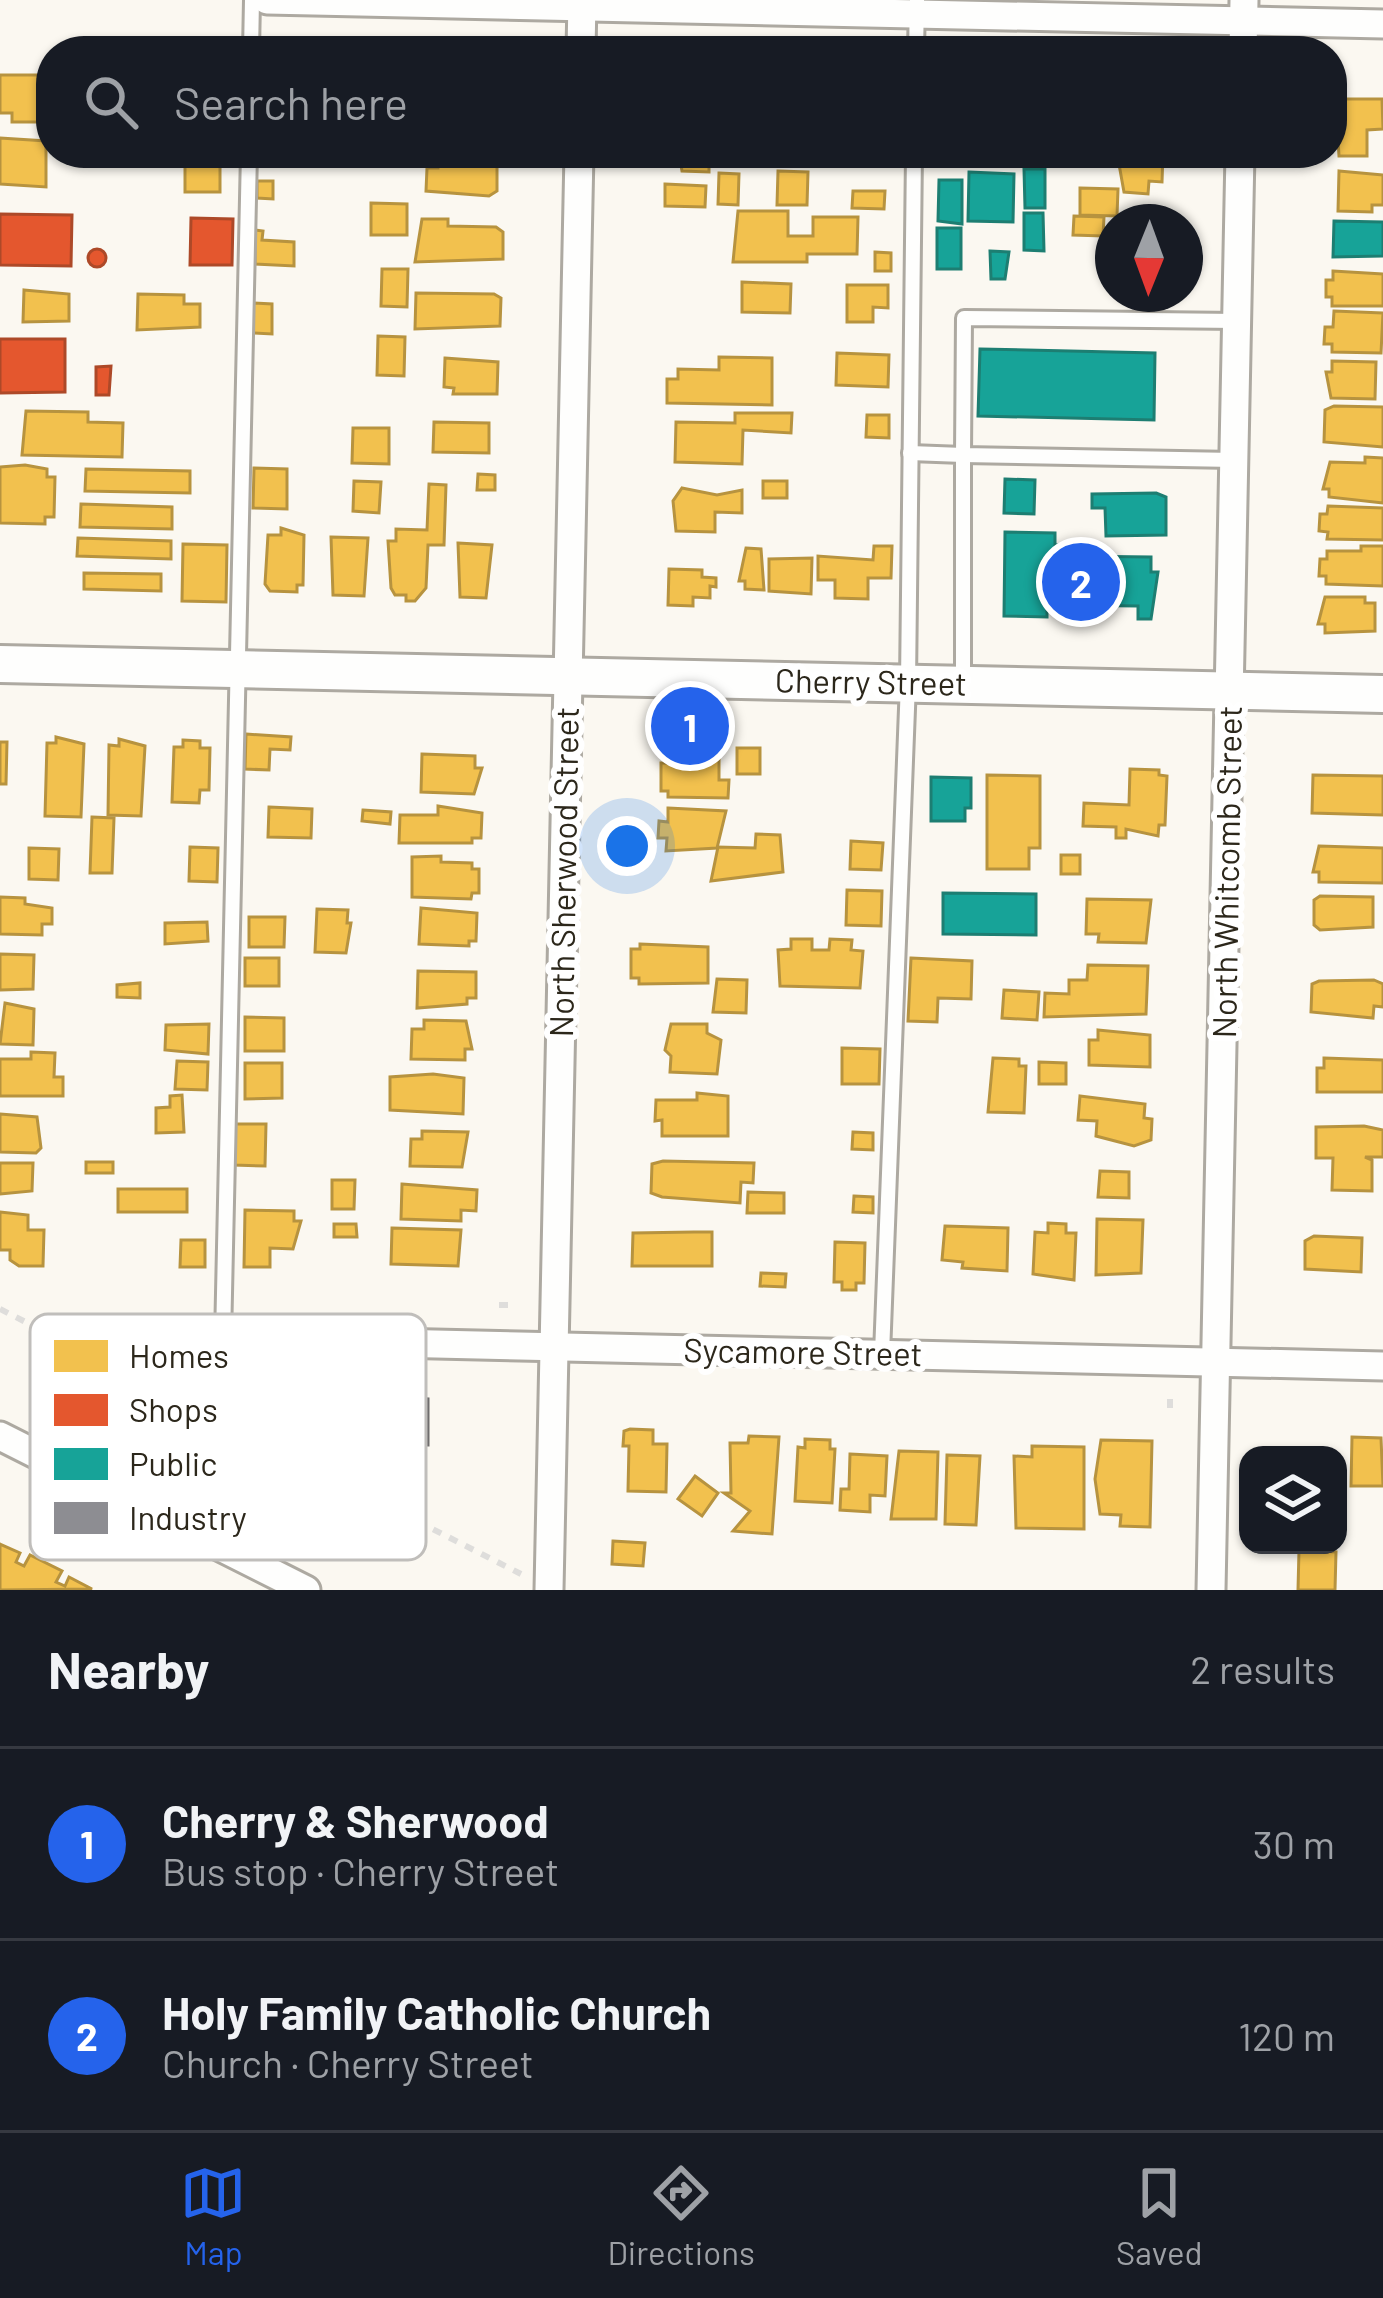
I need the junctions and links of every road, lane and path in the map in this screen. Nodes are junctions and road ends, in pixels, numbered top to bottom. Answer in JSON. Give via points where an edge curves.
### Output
{"nodes":[{"id":1,"x":252,"y":0,"type":"edge"},
{"id":2,"x":267,"y":0,"type":"edge"},
{"id":3,"x":582,"y":4,"type":"edge"},
{"id":4,"x":916,"y":6,"type":"edge"},
{"id":5,"x":1244,"y":10,"type":"edge"},
{"id":6,"x":1383,"y":24,"type":"edge"},
{"id":7,"x":251,"y":36,"type":"edge"},
{"id":8,"x":581,"y":36,"type":"edge"},
{"id":9,"x":249,"y":168,"type":"edge"},
{"id":10,"x":579,"y":168,"type":"edge"},
{"id":11,"x":914,"y":168,"type":"edge"},
{"id":12,"x":1240,"y":168,"type":"edge"},
{"id":13,"x":1237,"y":321,"type":"junction"},
{"id":14,"x":910,"y":453,"type":"junction"},
{"id":15,"x":963,"y":455,"type":"junction"},
{"id":16,"x":1234,"y":460,"type":"junction"},
{"id":17,"x":0,"y":664,"type":"edge"},
{"id":18,"x":237,"y":669,"type":"junction"},
{"id":19,"x":568,"y":675,"type":"junction"},
{"id":20,"x":908,"y":683,"type":"junction"},
{"id":21,"x":963,"y":683,"type":"junction"},
{"id":22,"x":1230,"y":691,"type":"junction"},
{"id":23,"x":1383,"y":694,"type":"edge"},
{"id":24,"x":0,"y":1309,"type":"edge"},
{"id":25,"x":224,"y":1314,"type":"edge"},
{"id":26,"x":26,"y":1323,"type":"junction"},
{"id":27,"x":30,"y":1324,"type":"edge"},
{"id":28,"x":30,"y":1325,"type":"edge"},
{"id":29,"x":426,"y":1344,"type":"edge"},
{"id":30,"x":554,"y":1346,"type":"junction"},
{"id":31,"x":882,"y":1354,"type":"junction"},
{"id":32,"x":1217,"y":1363,"type":"junction"},
{"id":33,"x":1383,"y":1366,"type":"edge"},
{"id":34,"x":1170,"y":1393,"type":"dead end"},
{"id":35,"x":1170,"y":1408,"type":"dead end"},
{"id":36,"x":0,"y":1436,"type":"edge"},
{"id":37,"x":30,"y":1451,"type":"edge"},
{"id":38,"x":426,"y":1529,"type":"edge"},
{"id":39,"x":246,"y":1560,"type":"edge"},
{"id":40,"x":549,"y":1588,"type":"edge"},
{"id":41,"x":306,"y":1590,"type":"edge"},
{"id":42,"x":1210,"y":1590,"type":"edge"}],
"edges":[{"from":1,"to":7,"type":"lane"},
{"from":2,"to":3,"type":"street"},
{"from":3,"to":4,"type":"street"},
{"from":3,"to":8,"type":"street"},
{"from":4,"to":5,"type":"street"},
{"from":5,"to":6,"type":"street"},
{"from":9,"to":18,"type":"lane"},
{"from":10,"to":19,"type":"street","name":"North Sherwood Street"},
{"from":11,"to":14,"type":"lane"},
{"from":12,"to":13,"type":"street","name":"North Whitcomb Street"},
{"from":13,"to":15,"type":"lane","via":[[964,318]]},
{"from":13,"to":16,"type":"street","name":"North Whitcomb Street"},
{"from":14,"to":15,"type":"lane"},
{"from":14,"to":20,"type":"lane"},
{"from":15,"to":16,"type":"lane"},
{"from":15,"to":21,"type":"lane"},
{"from":16,"to":22,"type":"street","name":"North Whitcomb Street"},
{"from":17,"to":18,"type":"street","name":"Cherry Street"},
{"from":18,"to":19,"type":"street","name":"Cherry Street"},
{"from":18,"to":25,"type":"lane"},
{"from":19,"to":20,"type":"street","name":"Cherry Street"},
{"from":19,"to":30,"type":"street","name":"North Sherwood Street"},
{"from":20,"to":21,"type":"street","name":"Cherry Street"},
{"from":20,"to":31,"type":"lane"},
{"from":21,"to":22,"type":"street","name":"Cherry Street"},
{"from":22,"to":23,"type":"street","name":"Cherry Street"},
{"from":22,"to":32,"type":"street","name":"North Whitcomb Street"},
{"from":24,"to":26,"type":"path"},
{"from":26,"to":27,"type":"path"},
{"from":26,"to":28,"type":"path"},
{"from":29,"to":30,"type":"street","name":"Sycamore Street"},
{"from":30,"to":31,"type":"street","name":"Sycamore Street"},
{"from":30,"to":40,"type":"street","name":"North Sherwood Street"},
{"from":31,"to":32,"type":"street","name":"Sycamore Street"},
{"from":32,"to":33,"type":"street","name":"Sycamore Street"},
{"from":32,"to":42,"type":"street","name":"North Whitcomb Street"},
{"from":34,"to":35,"type":"path"},
{"from":36,"to":37,"type":"street"},
{"from":38,"to":40,"type":"path"},
{"from":39,"to":41,"type":"street"}]}
